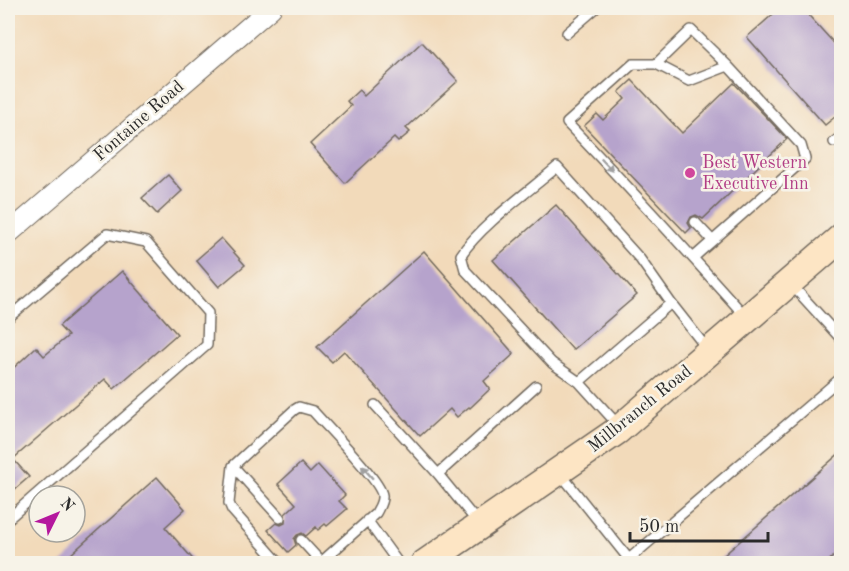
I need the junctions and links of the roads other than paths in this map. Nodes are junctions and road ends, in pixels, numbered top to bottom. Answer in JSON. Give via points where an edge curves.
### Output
{"nodes":[{"id":1,"x":271,"y":8,"type":"edge"},
{"id":2,"x":596,"y":8,"type":"edge"},
{"id":3,"x":567,"y":33,"type":"dead end"},
{"id":4,"x":656,"y":64,"type":"junction"},
{"id":5,"x":728,"y":66,"type":"junction"},
{"id":6,"x":673,"y":218,"type":"dead end"},
{"id":7,"x":695,"y":222,"type":"dead end"},
{"id":8,"x":664,"y":225,"type":"junction"},
{"id":9,"x":8,"y":234,"type":"edge"},
{"id":10,"x":842,"y":237,"type":"edge"},
{"id":11,"x":712,"y":240,"type":"junction"},
{"id":12,"x":693,"y":258,"type":"junction"},
{"id":13,"x":790,"y":283,"type":"junction"},
{"id":14,"x":671,"y":303,"type":"junction"},
{"id":15,"x":8,"y":318,"type":"edge"},
{"id":16,"x":747,"y":319,"type":"junction"},
{"id":17,"x":842,"y":340,"type":"edge"},
{"id":18,"x":710,"y":352,"type":"junction"},
{"id":19,"x":842,"y":377,"type":"edge"},
{"id":20,"x":579,"y":382,"type":"junction"},
{"id":21,"x":536,"y":386,"type":"dead end"},
{"id":22,"x":375,"y":405,"type":"dead end"},
{"id":23,"x":621,"y":428,"type":"junction"},
{"id":24,"x":233,"y":466,"type":"junction"},
{"id":25,"x":559,"y":471,"type":"junction"},
{"id":26,"x":438,"y":474,"type":"junction"},
{"id":27,"x":280,"y":518,"type":"dead end"},
{"id":28,"x":8,"y":519,"type":"edge"},
{"id":29,"x":368,"y":520,"type":"junction"},
{"id":30,"x":480,"y":525,"type":"junction"},
{"id":31,"x":301,"y":540,"type":"dead end"},
{"id":32,"x":631,"y":561,"type":"edge"},
{"id":33,"x":321,"y":563,"type":"edge"},
{"id":34,"x":280,"y":564,"type":"edge"},
{"id":35,"x":399,"y":564,"type":"edge"},
{"id":36,"x":424,"y":564,"type":"edge"}],
"edges":[{"from":1,"to":9,"type":"street","name":"Fontaine Road"},
{"from":2,"to":3,"type":"lane"},
{"from":4,"to":5,"type":"lane","via":[[689,81]]},
{"from":4,"to":5,"type":"lane","via":[[692,30]]},
{"from":4,"to":8,"type":"lane","one_way":true,"via":[[633,64],[567,123]]},
{"from":5,"to":11,"type":"lane","via":[[801,145],[805,159]]},
{"from":6,"to":8,"type":"lane"},
{"from":7,"to":11,"type":"lane"},
{"from":8,"to":12,"type":"lane"},
{"from":10,"to":13,"type":"main road","name":"Millbranch Road"},
{"from":11,"to":12,"type":"lane"},
{"from":12,"to":16,"type":"lane"},
{"from":13,"to":16,"type":"main road","name":"Millbranch Road"},
{"from":13,"to":17,"type":"lane"},
{"from":14,"to":18,"type":"lane"},
{"from":14,"to":20,"type":"lane"},
{"from":14,"to":20,"type":"lane","via":[[640,259],[558,167],[470,242],[461,255],[465,270],[552,363]]},
{"from":15,"to":28,"type":"lane","via":[[107,234],[146,242],[208,313],[207,345]]},
{"from":16,"to":18,"type":"main road","name":"Millbranch Road"},
{"from":18,"to":23,"type":"main road","name":"Millbranch Road"},
{"from":19,"to":32,"type":"lane"},
{"from":20,"to":23,"type":"lane"},
{"from":21,"to":26,"type":"lane"},
{"from":22,"to":26,"type":"lane"},
{"from":23,"to":25,"type":"main road","name":"Millbranch Road"},
{"from":24,"to":27,"type":"lane"},
{"from":29,"to":24,"type":"lane","one_way":true,"via":[[382,503],[379,488],[306,407],[294,410]]},
{"from":24,"to":34,"type":"lane","via":[[229,502],[232,510]]},
{"from":25,"to":30,"type":"main road","name":"Millbranch Road"},
{"from":25,"to":32,"type":"lane"},
{"from":26,"to":30,"type":"lane"},
{"from":29,"to":33,"type":"lane"},
{"from":29,"to":35,"type":"lane"},
{"from":30,"to":36,"type":"main road","name":"Millbranch Road"},
{"from":31,"to":33,"type":"lane"}]}
